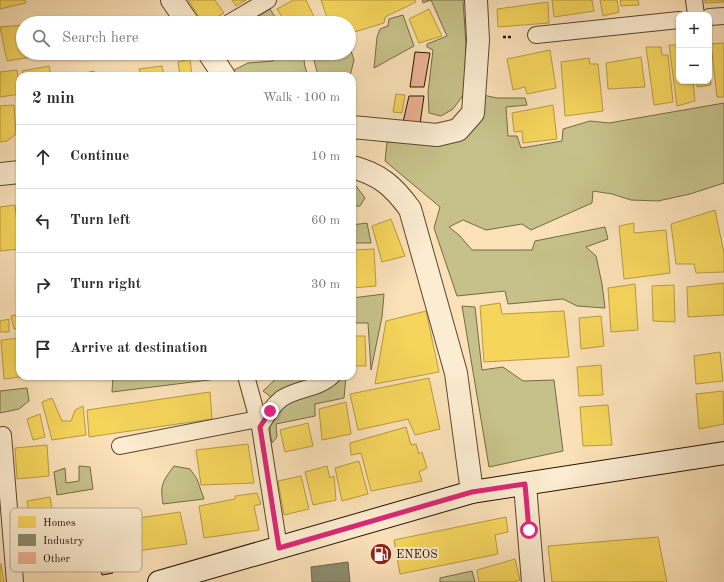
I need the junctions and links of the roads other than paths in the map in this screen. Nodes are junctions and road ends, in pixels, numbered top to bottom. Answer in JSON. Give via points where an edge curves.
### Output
{"nodes":[{"id":1,"x":172,"y":0,"type":"edge"},
{"id":2,"x":268,"y":0,"type":"edge"},
{"id":3,"x":476,"y":0,"type":"edge"},
{"id":4,"x":694,"y":0,"type":"edge"},
{"id":5,"x":696,"y":12,"type":"edge"},
{"id":6,"x":183,"y":16,"type":"edge"},
{"id":7,"x":241,"y":16,"type":"edge"},
{"id":8,"x":724,"y":16,"type":"edge"},
{"id":9,"x":712,"y":17,"type":"edge"},
{"id":10,"x":676,"y":20,"type":"edge"},
{"id":11,"x":536,"y":35,"type":"dead end"},
{"id":12,"x":214,"y":60,"type":"edge"},
{"id":13,"x":221,"y":72,"type":"edge"},
{"id":14,"x":356,"y":127,"type":"edge"},
{"id":15,"x":356,"y":168,"type":"edge"},
{"id":16,"x":16,"y":172,"type":"edge"},
{"id":17,"x":0,"y":174,"type":"edge"},
{"id":18,"x":247,"y":380,"type":"edge"},
{"id":19,"x":328,"y":380,"type":"edge"},
{"id":20,"x":259,"y":423,"type":"junction"},
{"id":21,"x":3,"y":435,"type":"dead end"},
{"id":22,"x":120,"y":446,"type":"dead end"},
{"id":23,"x":724,"y":453,"type":"edge"},
{"id":24,"x":525,"y":484,"type":"junction"},
{"id":25,"x":472,"y":492,"type":"junction"},
{"id":26,"x":10,"y":521,"type":"edge"},
{"id":27,"x":279,"y":548,"type":"junction"},
{"id":28,"x":14,"y":572,"type":"edge"},
{"id":29,"x":15,"y":582,"type":"edge"},
{"id":30,"x":159,"y":582,"type":"edge"},
{"id":31,"x":533,"y":582,"type":"edge"}],
"edges":[{"from":1,"to":6,"type":"street"},
{"from":2,"to":7,"type":"lane"},
{"from":3,"to":14,"type":"street","via":[[485,39],[473,114],[458,130],[437,135]]},
{"from":4,"to":5,"type":"lane"},
{"from":8,"to":9,"type":"lane"},
{"from":10,"to":11,"type":"lane"},
{"from":12,"to":13,"type":"street"},
{"from":15,"to":25,"type":"street","via":[[386,181],[410,209],[456,373]]},
{"from":16,"to":17,"type":"street"},
{"from":18,"to":20,"type":"lane"},
{"from":19,"to":20,"type":"lane","via":[[281,399]]},
{"from":20,"to":22,"type":"lane"},
{"from":20,"to":27,"type":"lane"},
{"from":21,"to":26,"type":"lane"},
{"from":23,"to":24,"type":"street"},
{"from":24,"to":25,"type":"street"},
{"from":24,"to":31,"type":"street"},
{"from":25,"to":27,"type":"street"},
{"from":27,"to":30,"type":"street"},
{"from":28,"to":29,"type":"lane"}]}
